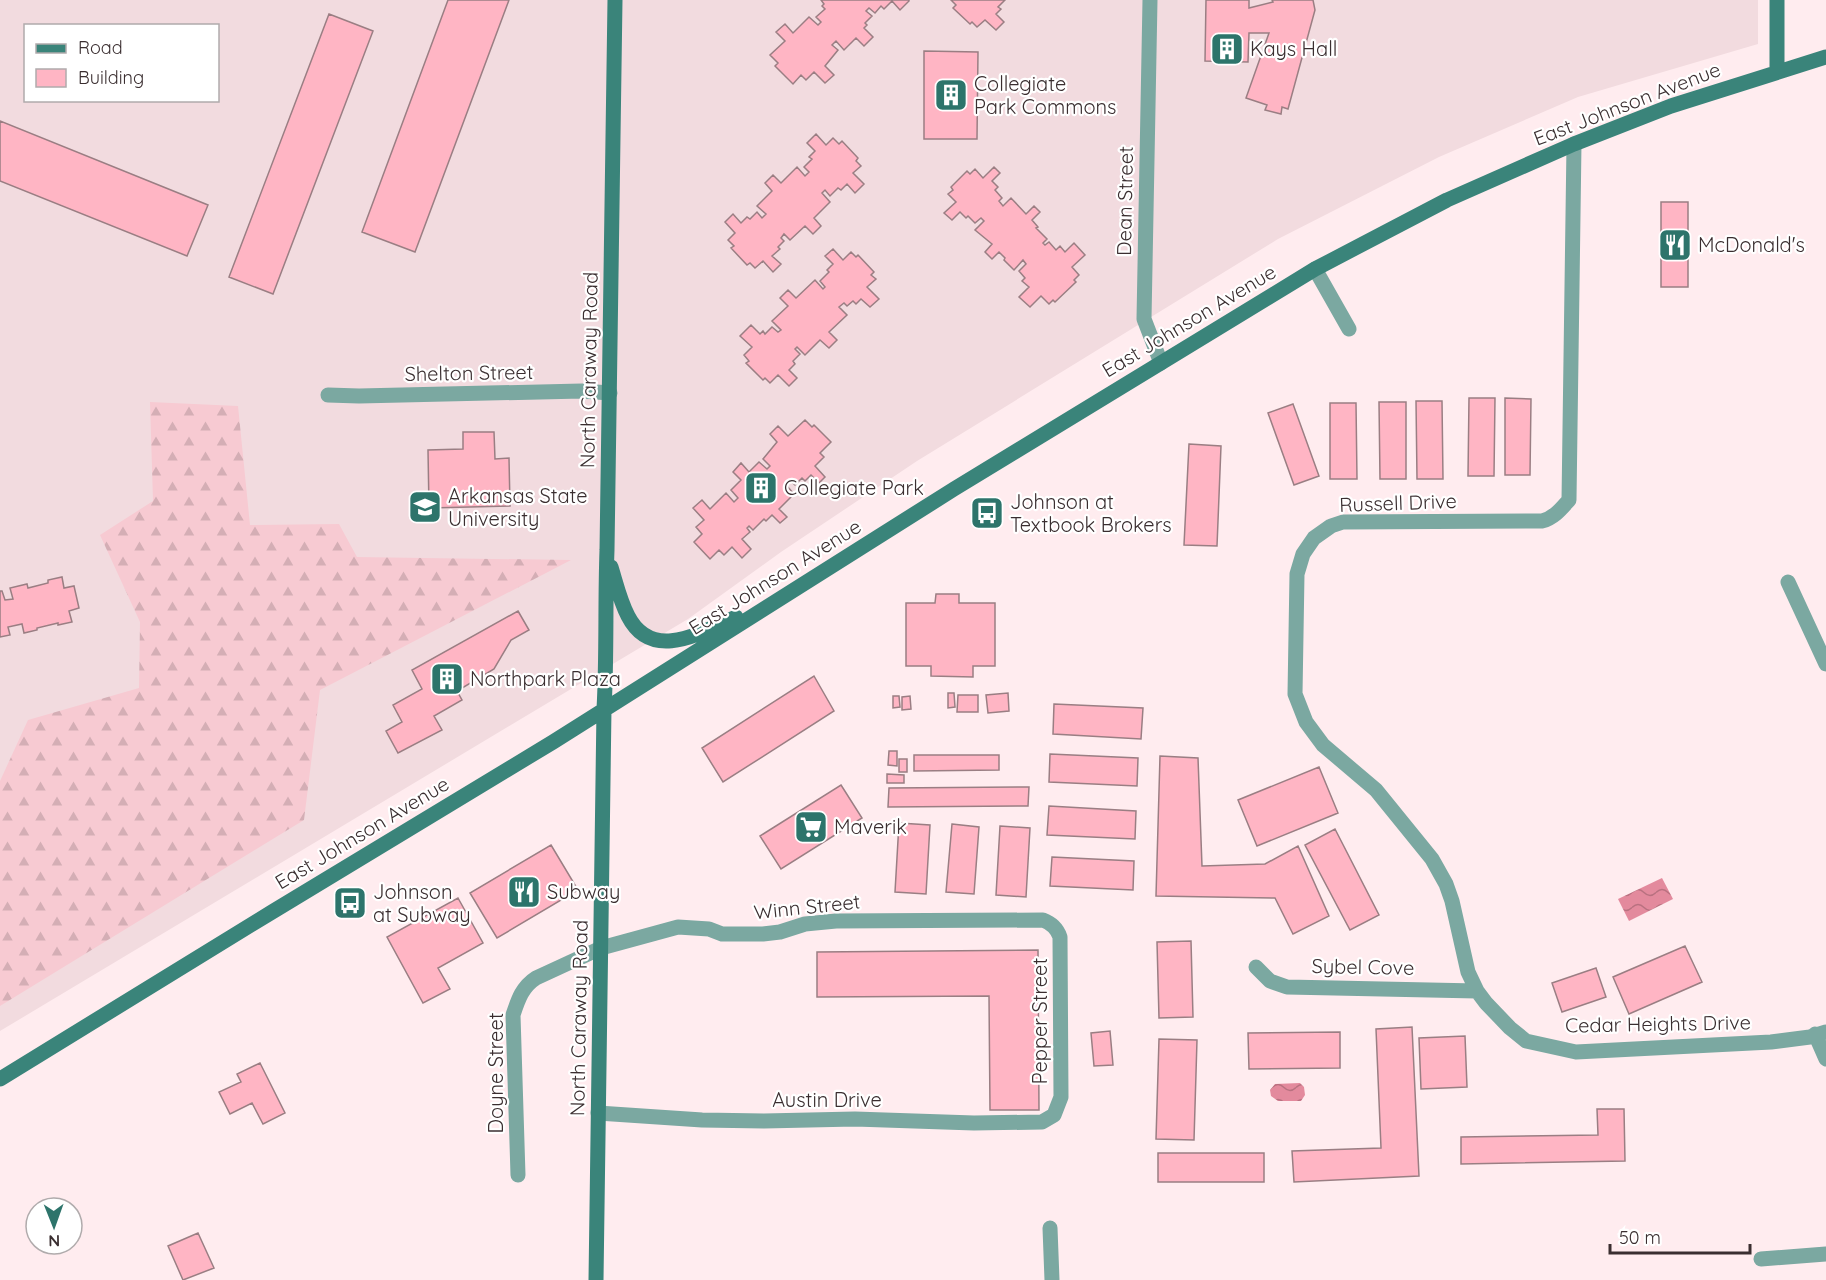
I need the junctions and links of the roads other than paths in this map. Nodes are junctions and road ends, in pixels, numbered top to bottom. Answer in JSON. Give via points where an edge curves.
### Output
{"nodes":[{"id":1,"x":615,"y":0,"type":"edge"},
{"id":2,"x":1150,"y":0,"type":"edge"},
{"id":3,"x":1777,"y":0,"type":"edge"},
{"id":4,"x":1826,"y":57,"type":"edge"},
{"id":5,"x":1777,"y":72,"type":"junction"},
{"id":6,"x":1574,"y":144,"type":"junction"},
{"id":7,"x":1315,"y":269,"type":"junction"},
{"id":8,"x":1349,"y":329,"type":"dead end"},
{"id":9,"x":1161,"y":363,"type":"junction"},
{"id":10,"x":610,"y":393,"type":"junction"},
{"id":11,"x":328,"y":395,"type":"dead end"},
{"id":12,"x":607,"y":554,"type":"junction"},
{"id":13,"x":1788,"y":582,"type":"dead end"},
{"id":14,"x":785,"y":595,"type":"junction"},
{"id":15,"x":1826,"y":664,"type":"edge"},
{"id":16,"x":604,"y":709,"type":"junction"},
{"id":17,"x":1054,"y":927,"type":"joint"},
{"id":18,"x":601,"y":948,"type":"junction"},
{"id":19,"x":1256,"y":967,"type":"dead end"},
{"id":20,"x":1477,"y":991,"type":"junction"},
{"id":21,"x":1821,"y":1033,"type":"edge"},
{"id":22,"x":1826,"y":1059,"type":"edge"},
{"id":23,"x":0,"y":1079,"type":"edge"},
{"id":24,"x":598,"y":1113,"type":"junction"},
{"id":25,"x":1054,"y":1115,"type":"joint"},
{"id":26,"x":518,"y":1174,"type":"dead end"},
{"id":27,"x":1050,"y":1228,"type":"dead end"},
{"id":28,"x":1826,"y":1254,"type":"edge"},
{"id":29,"x":1761,"y":1260,"type":"dead end"},
{"id":30,"x":596,"y":1280,"type":"edge"},
{"id":31,"x":1052,"y":1280,"type":"edge"}],
"edges":[{"from":1,"to":10,"type":"main road","name":"North Caraway Road"},
{"from":2,"to":9,"type":"street","name":"Dean Street","via":[[1144,320]]},
{"from":3,"to":5,"type":"main road"},
{"from":4,"to":5,"type":"main road","name":"East Johnson Avenue"},
{"from":5,"to":6,"type":"main road","name":"East Johnson Avenue","via":[[1671,106]]},
{"from":6,"to":7,"type":"main road","name":"East Johnson Avenue","via":[[1447,200]]},
{"from":6,"to":20,"type":"street","name":"Russell Drive","via":[[1569,500],[1559,512],[1542,521],[1343,522],[1314,538],[1303,554],[1298,574],[1295,694],[1306,722],[1323,745],[1376,790],[1432,859],[1452,901],[1468,972]]},
{"from":7,"to":8,"type":"street"},
{"from":7,"to":9,"type":"main road","name":"East Johnson Avenue"},
{"from":9,"to":14,"type":"main road","name":"East Johnson Avenue"},
{"from":10,"to":11,"type":"street","name":"Shelton Street"},
{"from":10,"to":12,"type":"main road","name":"North Caraway Road"},
{"from":12,"to":14,"type":"main road","via":[[628,616],[642,633],[662,641],[686,639]]},
{"from":12,"to":16,"type":"main road","name":"North Caraway Road"},
{"from":13,"to":15,"type":"street"},
{"from":14,"to":16,"type":"main road","name":"East Johnson Avenue"},
{"from":16,"to":18,"type":"main road","name":"North Caraway Road"},
{"from":16,"to":23,"type":"main road","name":"East Johnson Avenue"},
{"from":17,"to":18,"type":"street","name":"Winn Street","via":[[1043,920],[836,921],[763,934],[722,934],[678,927]]},
{"from":17,"to":25,"type":"street","name":"Pepper Street","via":[[1060,937],[1061,1097]]},
{"from":18,"to":24,"type":"main road","name":"North Caraway Road"},
{"from":18,"to":26,"type":"street","name":"Doyne Street","via":[[536,978],[519,997],[513,1014]]},
{"from":19,"to":20,"type":"street","name":"Sybel Cove","via":[[1270,981],[1287,987]]},
{"from":20,"to":21,"type":"street","name":"Cedar Heights Drive","via":[[1526,1041],[1576,1052],[1771,1042]]},
{"from":21,"to":22,"type":"street"},
{"from":24,"to":25,"type":"street","name":"Austin Drive","via":[[702,1120],[974,1123],[1042,1122]]},
{"from":24,"to":30,"type":"main road","name":"North Caraway Road"},
{"from":27,"to":31,"type":"street"},
{"from":28,"to":29,"type":"street"}]}
